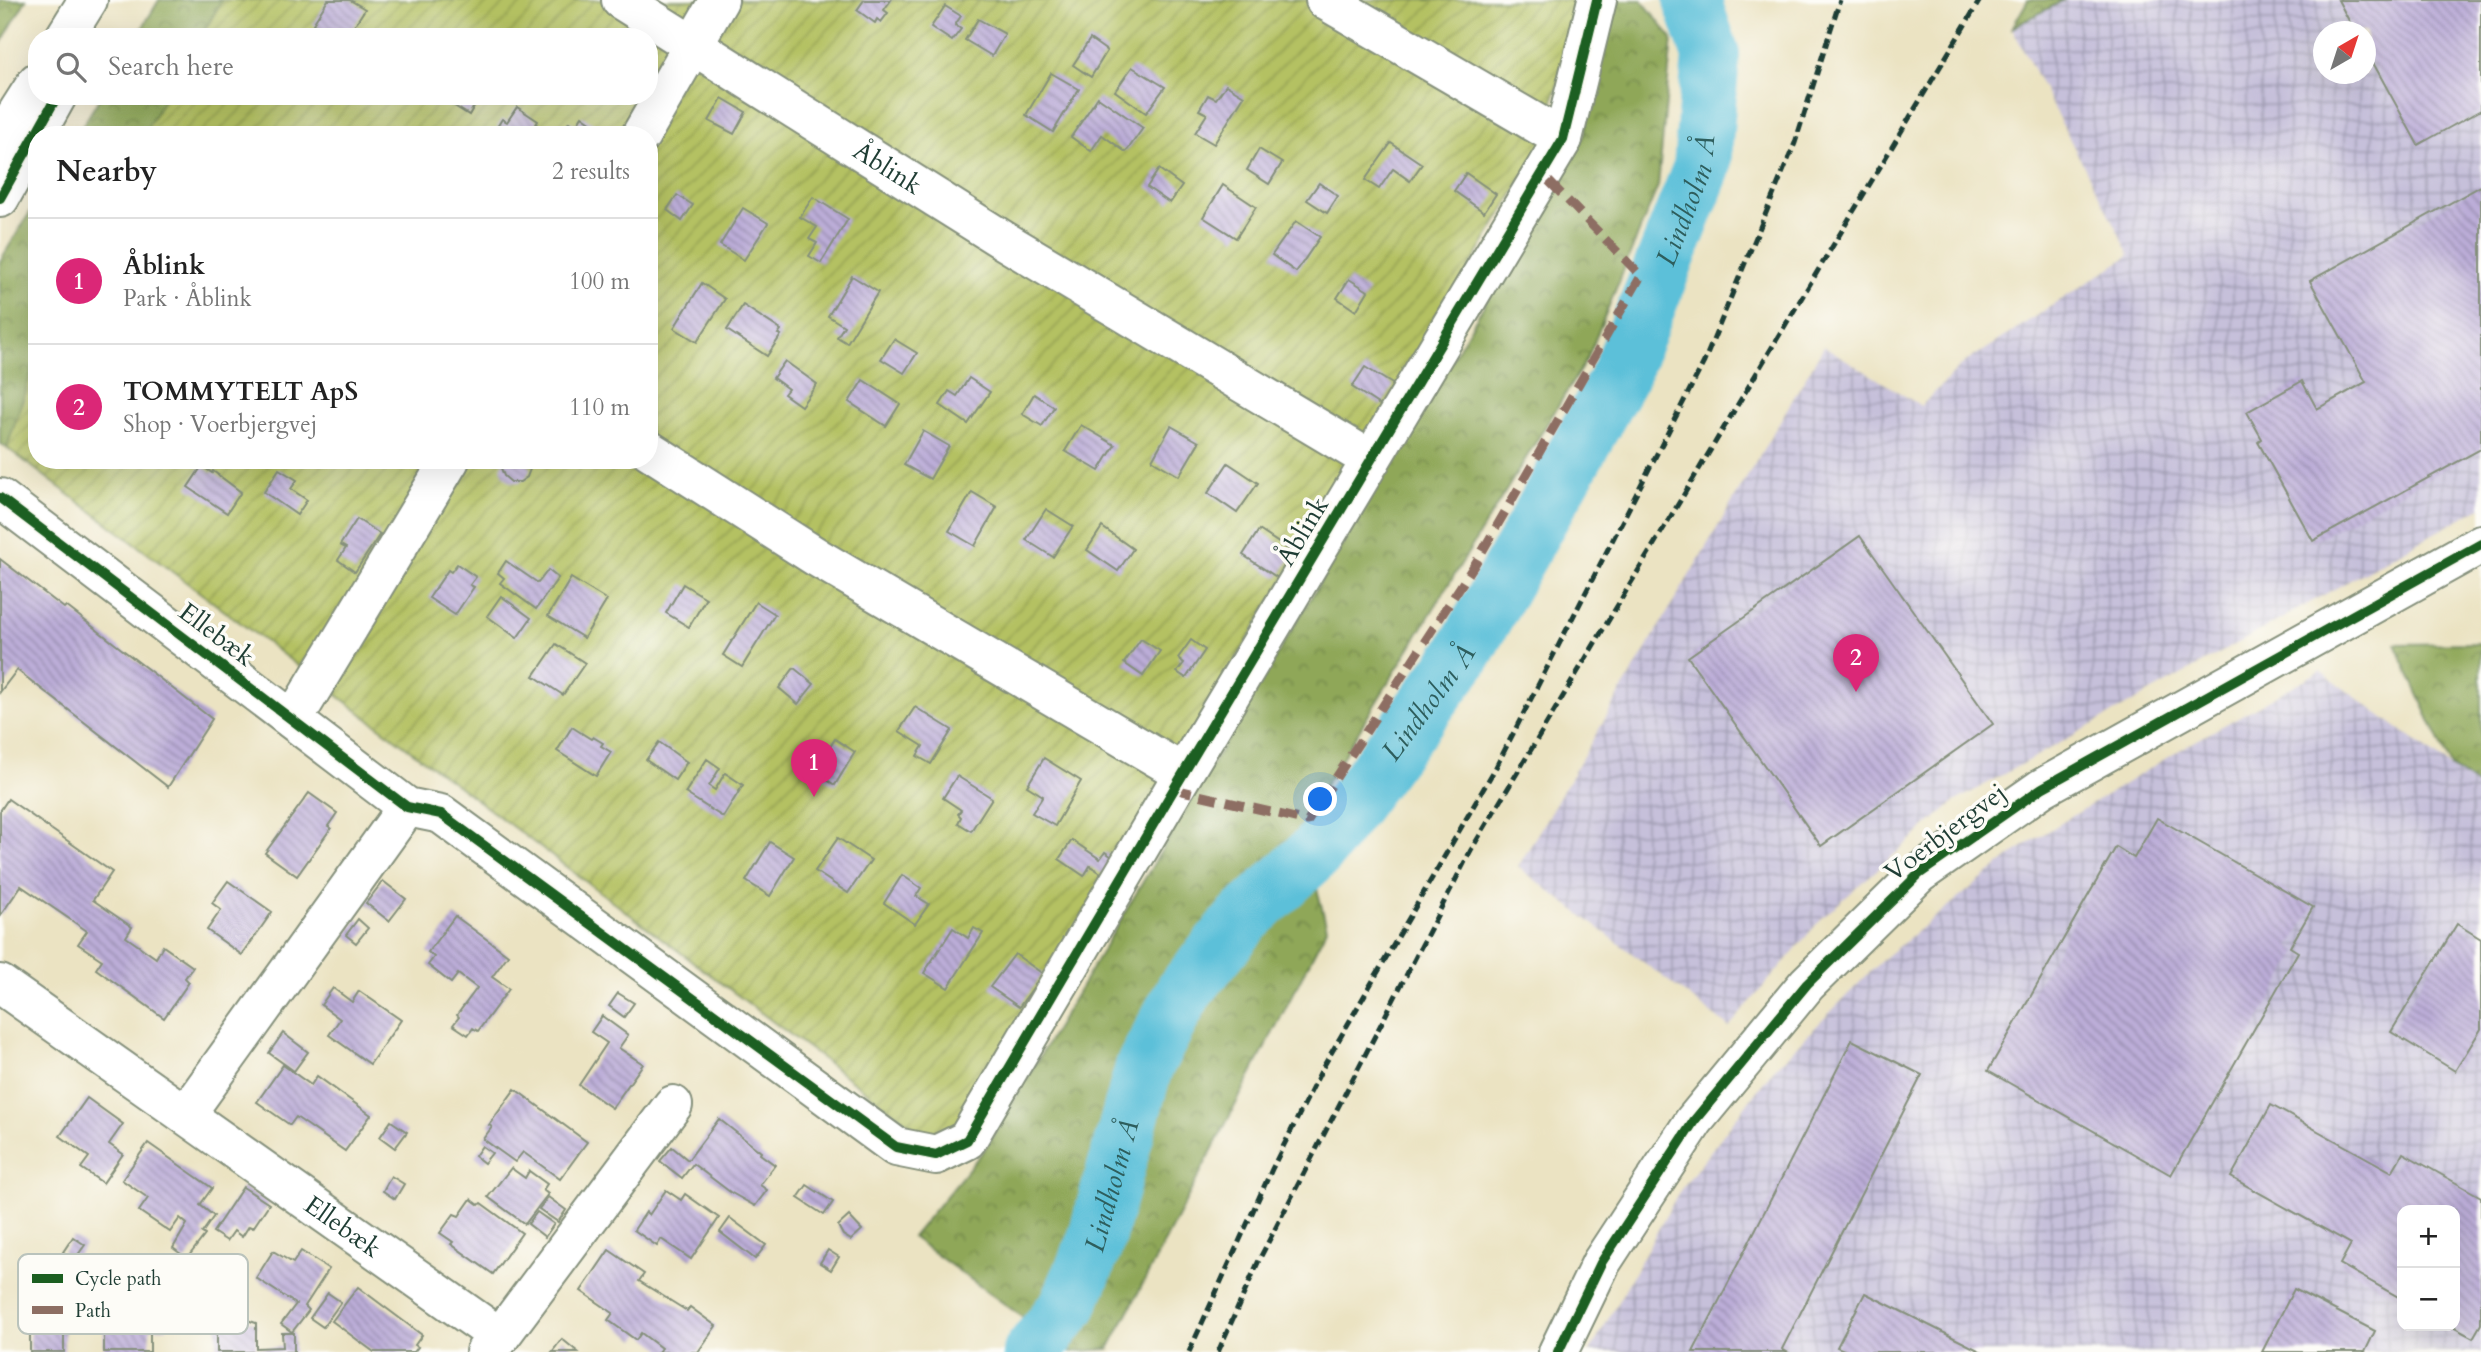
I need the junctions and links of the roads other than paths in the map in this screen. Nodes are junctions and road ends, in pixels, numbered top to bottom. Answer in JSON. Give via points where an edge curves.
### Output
{"nodes":[{"id":1,"x":89,"y":0,"type":"edge"},
{"id":2,"x":110,"y":0,"type":"edge"},
{"id":3,"x":621,"y":0,"type":"edge"},
{"id":4,"x":719,"y":0,"type":"edge"},
{"id":5,"x":1325,"y":0,"type":"edge"},
{"id":6,"x":1597,"y":0,"type":"edge"},
{"id":7,"x":71,"y":28,"type":"edge"},
{"id":8,"x":95,"y":28,"type":"edge"},
{"id":9,"x":693,"y":44,"type":"junction"},
{"id":10,"x":28,"y":96,"type":"edge"},
{"id":11,"x":52,"y":105,"type":"edge"},
{"id":12,"x":40,"y":126,"type":"edge"},
{"id":13,"x":646,"y":126,"type":"edge"},
{"id":14,"x":1563,"y":139,"type":"junction"},
{"id":15,"x":0,"y":141,"type":"edge"},
{"id":16,"x":28,"y":148,"type":"edge"},
{"id":17,"x":0,"y":198,"type":"edge"},
{"id":18,"x":658,"y":456,"type":"edge"},
{"id":19,"x":1371,"y":460,"type":"junction"},
{"id":20,"x":445,"y":469,"type":"edge"},
{"id":21,"x":0,"y":498,"type":"edge"},
{"id":22,"x":2481,"y":544,"type":"edge"},
{"id":23,"x":293,"y":720,"type":"junction"},
{"id":24,"x":1183,"y":773,"type":"junction"},
{"id":25,"x":407,"y":807,"type":"junction"},
{"id":26,"x":0,"y":984,"type":"edge"},
{"id":27,"x":673,"y":1105,"type":"dead end"},
{"id":28,"x":186,"y":1114,"type":"junction"},
{"id":29,"x":492,"y":1345,"type":"edge"},
{"id":30,"x":1558,"y":1352,"type":"edge"}],
"edges":[{"from":1,"to":7,"type":"street"},
{"from":2,"to":8,"type":"street"},
{"from":3,"to":9,"type":"street","name":"Åblink"},
{"from":4,"to":9,"type":"street"},
{"from":5,"to":14,"type":"street"},
{"from":6,"to":14,"type":"street","name":"Åblink"},
{"from":9,"to":13,"type":"street"},
{"from":9,"to":19,"type":"street","name":"Åblink","via":[[1003,240]]},
{"from":10,"to":15,"type":"street"},
{"from":11,"to":12,"type":"street"},
{"from":14,"to":19,"type":"street","name":"Åblink"},
{"from":16,"to":17,"type":"street"},
{"from":18,"to":24,"type":"street","via":[[818,558]]},
{"from":19,"to":24,"type":"street","name":"Åblink"},
{"from":20,"to":23,"type":"street"},
{"from":21,"to":23,"type":"street","name":"Ellebæk"},
{"from":22,"to":30,"type":"street","name":"Voerbjergvej","via":[[2042,788],[1919,874],[1807,984],[1694,1122],[1601,1263]]},
{"from":23,"to":25,"type":"street","name":"Ellebæk"},
{"from":24,"to":25,"type":"street","name":"Åblink","via":[[967,1140],[936,1155],[896,1147],[441,814]]},
{"from":25,"to":28,"type":"street"},
{"from":26,"to":28,"type":"street","name":"Ellebæk"},
{"from":27,"to":29,"type":"street","name":"Ellebæk"},
{"from":28,"to":29,"type":"street","name":"Ellebæk"}]}
